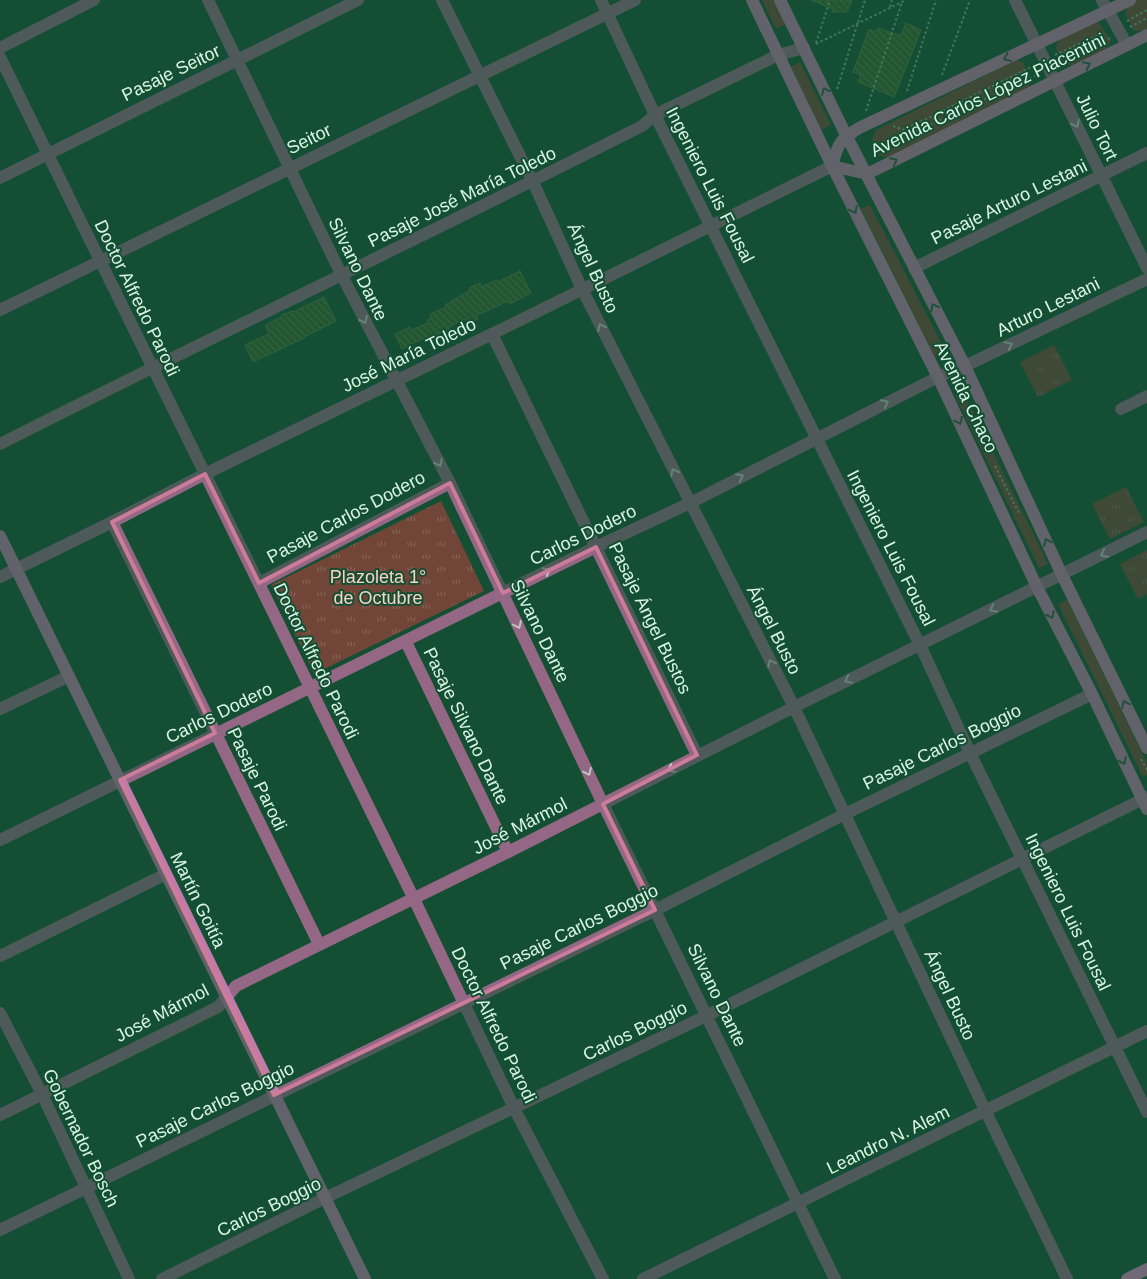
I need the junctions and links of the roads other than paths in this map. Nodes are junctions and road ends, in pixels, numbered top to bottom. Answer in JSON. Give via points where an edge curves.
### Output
{"nodes":[{"id":1,"x":94,"y":0,"type":"edge"},
{"id":2,"x":208,"y":0,"type":"edge"},
{"id":3,"x":358,"y":0,"type":"edge"},
{"id":4,"x":442,"y":0,"type":"edge"},
{"id":5,"x":601,"y":0,"type":"edge"},
{"id":6,"x":634,"y":0,"type":"edge"},
{"id":7,"x":752,"y":0,"type":"edge"},
{"id":8,"x":780,"y":0,"type":"edge"},
{"id":9,"x":1016,"y":0,"type":"edge"},
{"id":10,"x":1130,"y":0,"type":"edge"},
{"id":11,"x":1105,"y":6,"type":"edge"},
{"id":12,"x":608,"y":13,"type":"junction"},
{"id":13,"x":1147,"y":35,"type":"edge"},
{"id":14,"x":1037,"y":44,"type":"junction"},
{"id":15,"x":1127,"y":45,"type":"junction"},
{"id":16,"x":810,"y":46,"type":"junction"},
{"id":17,"x":0,"y":48,"type":"edge"},
{"id":18,"x":778,"y":54,"type":"junction"},
{"id":19,"x":0,"y":57,"type":"edge"},
{"id":20,"x":238,"y":60,"type":"junction"},
{"id":21,"x":1050,"y":70,"type":"junction"},
{"id":22,"x":480,"y":75,"type":"junction"},
{"id":23,"x":655,"y":115,"type":"junction"},
{"id":24,"x":846,"y":135,"type":"junction"},
{"id":25,"x":1147,"y":153,"type":"edge"},
{"id":26,"x":47,"y":154,"type":"junction"},
{"id":27,"x":832,"y":166,"type":"junction"},
{"id":28,"x":290,"y":168,"type":"junction"},
{"id":29,"x":867,"y":174,"type":"junction"},
{"id":30,"x":1102,"y":176,"type":"junction"},
{"id":31,"x":0,"y":178,"type":"edge"},
{"id":32,"x":533,"y":182,"type":"junction"},
{"id":33,"x":711,"y":225,"type":"junction"},
{"id":34,"x":100,"y":262,"type":"junction"},
{"id":35,"x":914,"y":268,"type":"junction"},
{"id":36,"x":1147,"y":268,"type":"edge"},
{"id":37,"x":342,"y":276,"type":"junction"},
{"id":38,"x":1147,"y":279,"type":"edge"},
{"id":39,"x":582,"y":289,"type":"junction"},
{"id":40,"x":0,"y":310,"type":"edge"},
{"id":41,"x":492,"y":334,"type":"junction"},
{"id":42,"x":965,"y":366,"type":"junction"},
{"id":43,"x":152,"y":367,"type":"junction"},
{"id":44,"x":938,"y":377,"type":"junction"},
{"id":45,"x":396,"y":381,"type":"junction"},
{"id":46,"x":1147,"y":396,"type":"edge"},
{"id":47,"x":1121,"y":409,"type":"dead end"},
{"id":48,"x":816,"y":438,"type":"junction"},
{"id":49,"x":0,"y":444,"type":"edge"},
{"id":50,"x":205,"y":474,"type":"junction"},
{"id":51,"x":450,"y":483,"type":"junction"},
{"id":52,"x":690,"y":503,"type":"junction"},
{"id":53,"x":112,"y":522,"type":"junction"},
{"id":54,"x":1147,"y":532,"type":"edge"},
{"id":55,"x":0,"y":536,"type":"edge"},
{"id":56,"x":596,"y":546,"type":"junction"},
{"id":57,"x":16,"y":569,"type":"junction"},
{"id":58,"x":1062,"y":575,"type":"junction"},
{"id":59,"x":0,"y":577,"type":"edge"},
{"id":60,"x":259,"y":583,"type":"junction"},
{"id":61,"x":1037,"y":587,"type":"junction"},
{"id":62,"x":503,"y":593,"type":"junction"},
{"id":63,"x":406,"y":642,"type":"junction"},
{"id":64,"x":920,"y":645,"type":"junction"},
{"id":65,"x":69,"y":676,"type":"junction"},
{"id":66,"x":310,"y":688,"type":"junction"},
{"id":67,"x":1092,"y":694,"type":"junction"},
{"id":68,"x":794,"y":707,"type":"junction"},
{"id":69,"x":0,"y":709,"type":"edge"},
{"id":70,"x":215,"y":734,"type":"junction"},
{"id":71,"x":1147,"y":748,"type":"edge"},
{"id":72,"x":970,"y":753,"type":"junction"},
{"id":73,"x":697,"y":755,"type":"junction"},
{"id":74,"x":120,"y":780,"type":"junction"},
{"id":75,"x":1145,"y":802,"type":"edge"},
{"id":76,"x":603,"y":804,"type":"junction"},
{"id":77,"x":845,"y":814,"type":"junction"},
{"id":78,"x":0,"y":840,"type":"edge"},
{"id":79,"x":508,"y":852,"type":"junction"},
{"id":80,"x":1023,"y":858,"type":"junction"},
{"id":81,"x":166,"y":874,"type":"junction"},
{"id":82,"x":414,"y":899,"type":"junction"},
{"id":83,"x":655,"y":910,"type":"junction"},
{"id":84,"x":896,"y":922,"type":"junction"},
{"id":85,"x":319,"y":944,"type":"junction"},
{"id":86,"x":0,"y":956,"type":"edge"},
{"id":87,"x":226,"y":998,"type":"junction"},
{"id":88,"x":464,"y":1002,"type":"junction"},
{"id":89,"x":0,"y":1013,"type":"edge"},
{"id":90,"x":708,"y":1015,"type":"junction"},
{"id":91,"x":1147,"y":1031,"type":"edge"},
{"id":92,"x":1114,"y":1047,"type":"junction"},
{"id":93,"x":42,"y":1094,"type":"junction"},
{"id":94,"x":274,"y":1095,"type":"junction"},
{"id":95,"x":514,"y":1108,"type":"junction"},
{"id":96,"x":986,"y":1112,"type":"junction"},
{"id":97,"x":1147,"y":1112,"type":"edge"},
{"id":98,"x":0,"y":1115,"type":"edge"},
{"id":99,"x":86,"y":1187,"type":"junction"},
{"id":100,"x":325,"y":1198,"type":"junction"},
{"id":101,"x":799,"y":1202,"type":"junction"},
{"id":102,"x":0,"y":1230,"type":"edge"},
{"id":103,"x":1147,"y":1269,"type":"edge"},
{"id":104,"x":129,"y":1279,"type":"edge"},
{"id":105,"x":162,"y":1279,"type":"edge"},
{"id":106,"x":365,"y":1279,"type":"edge"},
{"id":107,"x":603,"y":1279,"type":"edge"},
{"id":108,"x":643,"y":1279,"type":"edge"},
{"id":109,"x":835,"y":1279,"type":"edge"},
{"id":110,"x":1067,"y":1279,"type":"edge"},
{"id":111,"x":1127,"y":1279,"type":"edge"}],
"edges":[{"from":1,"to":17,"type":"street"},
{"from":2,"to":20,"type":"street","name":"Silvano Dante"},
{"from":3,"to":20,"type":"street","name":"Pasaje Seitor"},
{"from":4,"to":22,"type":"street","name":"Ángel Busto"},
{"from":5,"to":12,"type":"street","name":"Ingeniero Luis Fousal"},
{"from":6,"to":12,"type":"street","name":"Seitor"},
{"from":7,"to":18,"type":"main road","name":"Avenida Chaco"},
{"from":8,"to":16,"type":"main road","name":"Avenida Chaco"},
{"from":9,"to":14,"type":"street","name":"Julio Tort"},
{"from":10,"to":11,"type":"main road","name":"Avenida Carlos López Piacentini"},
{"from":11,"to":14,"type":"main road","name":"Avenida Carlos López Piacentini"},
{"from":11,"to":15,"type":"street"},
{"from":12,"to":22,"type":"street","name":"Seitor"},
{"from":12,"to":23,"type":"street","name":"Ingeniero Luis Fousal"},
{"from":13,"to":15,"type":"main road","name":"Avenida Carlos López Piacentini"},
{"from":14,"to":21,"type":"street","name":"Julio Tort"},
{"from":14,"to":24,"type":"main road","name":"Avenida Carlos López Piacentini","one_way":true},
{"from":21,"to":15,"type":"main road","name":"Avenida Carlos López Piacentini","one_way":true},
{"from":16,"to":18,"type":"street","name":"Pasaje José María Toledo"},
{"from":24,"to":16,"type":"main road","name":"Avenida Chaco","one_way":true},
{"from":18,"to":23,"type":"street","name":"Pasaje José María Toledo"},
{"from":18,"to":27,"type":"main road","name":"Avenida Chaco"},
{"from":19,"to":26,"type":"street","name":"Doctor Alfredo Parodi"},
{"from":20,"to":26,"type":"street","name":"Pasaje Seitor"},
{"from":20,"to":28,"type":"street","name":"Silvano Dante"},
{"from":29,"to":21,"type":"main road","name":"Avenida Carlos López Piacentini","one_way":true},
{"from":21,"to":30,"type":"street","name":"Julio Tort","one_way":true},
{"from":22,"to":28,"type":"street","name":"Seitor"},
{"from":22,"to":32,"type":"street","name":"Ángel Busto"},
{"from":23,"to":32,"type":"street","name":"Pasaje José María Toledo","via":[[642,126]]},
{"from":23,"to":33,"type":"street","name":"Ingeniero Luis Fousal"},
{"from":24,"to":27,"type":"main road","name":"Avenida Carlos López Piacentini","via":[[837,148]]},
{"from":24,"to":29,"type":"main road","name":"Avenida Chaco"},
{"from":25,"to":30,"type":"street","name":"Pasaje Arturo Lestani"},
{"from":26,"to":31,"type":"street","name":"Pasaje Seitor"},
{"from":26,"to":34,"type":"street","name":"Doctor Alfredo Parodi"},
{"from":27,"to":29,"type":"main road","name":"Avenida Carlos López Piacentini"},
{"from":27,"to":33,"type":"street","name":"José María Toledo"},
{"from":27,"to":44,"type":"main road","name":"Avenida Chaco","one_way":true},
{"from":28,"to":34,"type":"street","name":"Seitor"},
{"from":28,"to":37,"type":"street","name":"Silvano Dante"},
{"from":29,"to":35,"type":"main road","name":"Avenida Chaco"},
{"from":30,"to":35,"type":"street","name":"Pasaje Arturo Lestani"},
{"from":30,"to":36,"type":"street","name":"Julio Tort"},
{"from":32,"to":37,"type":"street","name":"Pasaje José María Toledo"},
{"from":32,"to":39,"type":"street","name":"Ángel Busto"},
{"from":33,"to":39,"type":"street","name":"José María Toledo"},
{"from":33,"to":48,"type":"street","name":"Ingeniero Luis Fousal"},
{"from":34,"to":40,"type":"street","name":"Seitor"},
{"from":34,"to":43,"type":"street","name":"Doctor Alfredo Parodi"},
{"from":42,"to":35,"type":"main road","name":"Avenida Chaco","one_way":true},
{"from":37,"to":43,"type":"street","name":"Pasaje José María Toledo"},
{"from":37,"to":45,"type":"street","name":"Silvano Dante","one_way":true},
{"from":42,"to":38,"type":"street","name":"Arturo Lestani","one_way":true},
{"from":39,"to":41,"type":"street","name":"José María Toledo"},
{"from":52,"to":39,"type":"street","name":"Ángel Busto","one_way":true},
{"from":41,"to":45,"type":"street","name":"José María Toledo"},
{"from":41,"to":56,"type":"street","name":"Pasaje Ángel Bustos"},
{"from":42,"to":44,"type":"street","name":"Carlos Dodero"},
{"from":58,"to":42,"type":"main road","name":"Avenida Chaco","one_way":true},
{"from":43,"to":49,"type":"street","name":"Pasaje José María Toledo"},
{"from":43,"to":50,"type":"street","name":"Doctor Alfredo Parodi"},
{"from":48,"to":44,"type":"street","name":"Carlos Dodero","one_way":true},
{"from":44,"to":61,"type":"main road","name":"Avenida Chaco","one_way":true},
{"from":45,"to":50,"type":"street","name":"José María Toledo"},
{"from":45,"to":51,"type":"street","name":"Silvano Dante","one_way":true},
{"from":46,"to":47,"type":"street"},
{"from":52,"to":48,"type":"street","name":"Carlos Dodero","one_way":true},
{"from":48,"to":64,"type":"street","name":"Ingeniero Luis Fousal"},
{"from":50,"to":53,"type":"street","name":"José María Toledo"},
{"from":50,"to":60,"type":"street","name":"Doctor Alfredo Parodi"},
{"from":51,"to":60,"type":"street","name":"Pasaje Carlos Dodero"},
{"from":51,"to":62,"type":"street","name":"Silvano Dante"},
{"from":52,"to":56,"type":"street","name":"Carlos Dodero"},
{"from":68,"to":52,"type":"street","name":"Ángel Busto","one_way":true},
{"from":53,"to":57,"type":"street","name":"José María Toledo"},
{"from":53,"to":70,"type":"street","name":"Pasaje Parodi"},
{"from":54,"to":58,"type":"street","name":"José Mármol","one_way":true},
{"from":55,"to":57,"type":"main road","name":"Martín Goitía"},
{"from":62,"to":56,"type":"street","name":"Carlos Dodero","one_way":true},
{"from":56,"to":73,"type":"street","name":"Pasaje Ángel Bustos"},
{"from":57,"to":59,"type":"street","name":"José María Toledo"},
{"from":57,"to":65,"type":"main road","name":"Martín Goitía"},
{"from":58,"to":61,"type":"street","name":"José Mármol"},
{"from":71,"to":58,"type":"main road","name":"Avenida Chaco","one_way":true},
{"from":60,"to":66,"type":"street","name":"Doctor Alfredo Parodi"},
{"from":61,"to":64,"type":"street","name":"José Mármol","one_way":true},
{"from":61,"to":67,"type":"main road","name":"Avenida Chaco","one_way":true},
{"from":62,"to":63,"type":"street","name":"Carlos Dodero"},
{"from":62,"to":76,"type":"street","name":"Silvano Dante","one_way":true},
{"from":63,"to":66,"type":"street","name":"Carlos Dodero"},
{"from":63,"to":79,"type":"street","name":"Pasaje Silvano Dante"},
{"from":64,"to":68,"type":"street","name":"José Mármol","one_way":true},
{"from":64,"to":72,"type":"street","name":"Ingeniero Luis Fousal"},
{"from":65,"to":69,"type":"street"},
{"from":65,"to":74,"type":"main road","name":"Martín Goitía"},
{"from":66,"to":70,"type":"street","name":"Carlos Dodero"},
{"from":66,"to":82,"type":"street","name":"Doctor Alfredo Parodi"},
{"from":67,"to":72,"type":"street","name":"Pasaje Carlos Boggio"},
{"from":67,"to":75,"type":"main road","name":"Avenida Chaco","one_way":true},
{"from":68,"to":73,"type":"street","name":"José Mármol"},
{"from":68,"to":77,"type":"street","name":"Ángel Busto"},
{"from":70,"to":74,"type":"street","name":"Carlos Dodero"},
{"from":70,"to":85,"type":"street","name":"Pasaje Parodi"},
{"from":72,"to":77,"type":"street","name":"Pasaje Carlos Boggio"},
{"from":72,"to":80,"type":"street","name":"Ingeniero Luis Fousal"},
{"from":73,"to":76,"type":"street","name":"José Mármol","one_way":true},
{"from":74,"to":78,"type":"street","name":"Carlos Dodero"},
{"from":74,"to":81,"type":"main road","name":"Martín Goitía"},
{"from":75,"to":80,"type":"street","name":"Carlos Boggio"},
{"from":76,"to":79,"type":"street","name":"José Mármol"},
{"from":76,"to":83,"type":"street","name":"Silvano Dante"},
{"from":77,"to":83,"type":"street","name":"Pasaje Carlos Boggio"},
{"from":77,"to":84,"type":"street","name":"Ángel Busto"},
{"from":79,"to":82,"type":"street","name":"José Mármol"},
{"from":80,"to":84,"type":"street","name":"Carlos Boggio"},
{"from":80,"to":92,"type":"street","name":"Ingeniero Luis Fousal"},
{"from":81,"to":86,"type":"street"},
{"from":81,"to":87,"type":"main road","name":"Martín Goitía"},
{"from":82,"to":85,"type":"street","name":"José Mármol"},
{"from":82,"to":88,"type":"street","name":"Doctor Alfredo Parodi"},
{"from":83,"to":88,"type":"street","name":"Pasaje Carlos Boggio"},
{"from":83,"to":90,"type":"street","name":"Silvano Dante"},
{"from":84,"to":90,"type":"street","name":"Carlos Boggio"},
{"from":84,"to":96,"type":"street","name":"Ángel Busto"},
{"from":85,"to":87,"type":"street","name":"José Mármol","via":[[236,986]]},
{"from":87,"to":93,"type":"street","name":"José Mármol","via":[[218,1007]]},
{"from":87,"to":94,"type":"main road","name":"Martín Goitía"},
{"from":88,"to":94,"type":"street","name":"Pasaje Carlos Boggio"},
{"from":88,"to":95,"type":"street","name":"Doctor Alfredo Parodi"},
{"from":89,"to":93,"type":"street","name":"Gobernador Bosch"},
{"from":90,"to":95,"type":"street","name":"Carlos Boggio"},
{"from":90,"to":101,"type":"street","name":"Silvano Dante"},
{"from":91,"to":92,"type":"street","name":"Leandro N. Alem"},
{"from":92,"to":96,"type":"street","name":"Leandro N. Alem"},
{"from":92,"to":97,"type":"street","name":"Ingeniero Luis Fousal"},
{"from":93,"to":98,"type":"street","name":"José Mármol"},
{"from":93,"to":99,"type":"street","name":"Gobernador Bosch"},
{"from":94,"to":99,"type":"street","name":"Pasaje Carlos Boggio"},
{"from":94,"to":100,"type":"main road","name":"Martín Goitía"},
{"from":95,"to":100,"type":"street","name":"Carlos Boggio"},
{"from":95,"to":107,"type":"street","name":"Doctor Alfredo Parodi"},
{"from":96,"to":101,"type":"street","name":"Leandro N. Alem"},
{"from":96,"to":110,"type":"street","name":"Ángel Busto"},
{"from":99,"to":102,"type":"street","name":"Pasaje Carlos Boggio"},
{"from":99,"to":104,"type":"street","name":"Gobernador Bosch"},
{"from":100,"to":105,"type":"street","name":"Carlos Boggio"},
{"from":100,"to":106,"type":"main road","name":"Martín Goitía"},
{"from":101,"to":108,"type":"street","name":"Leandro N. Alem"},
{"from":101,"to":109,"type":"street","name":"Silvano Dante"},
{"from":103,"to":111,"type":"main road"}]}
